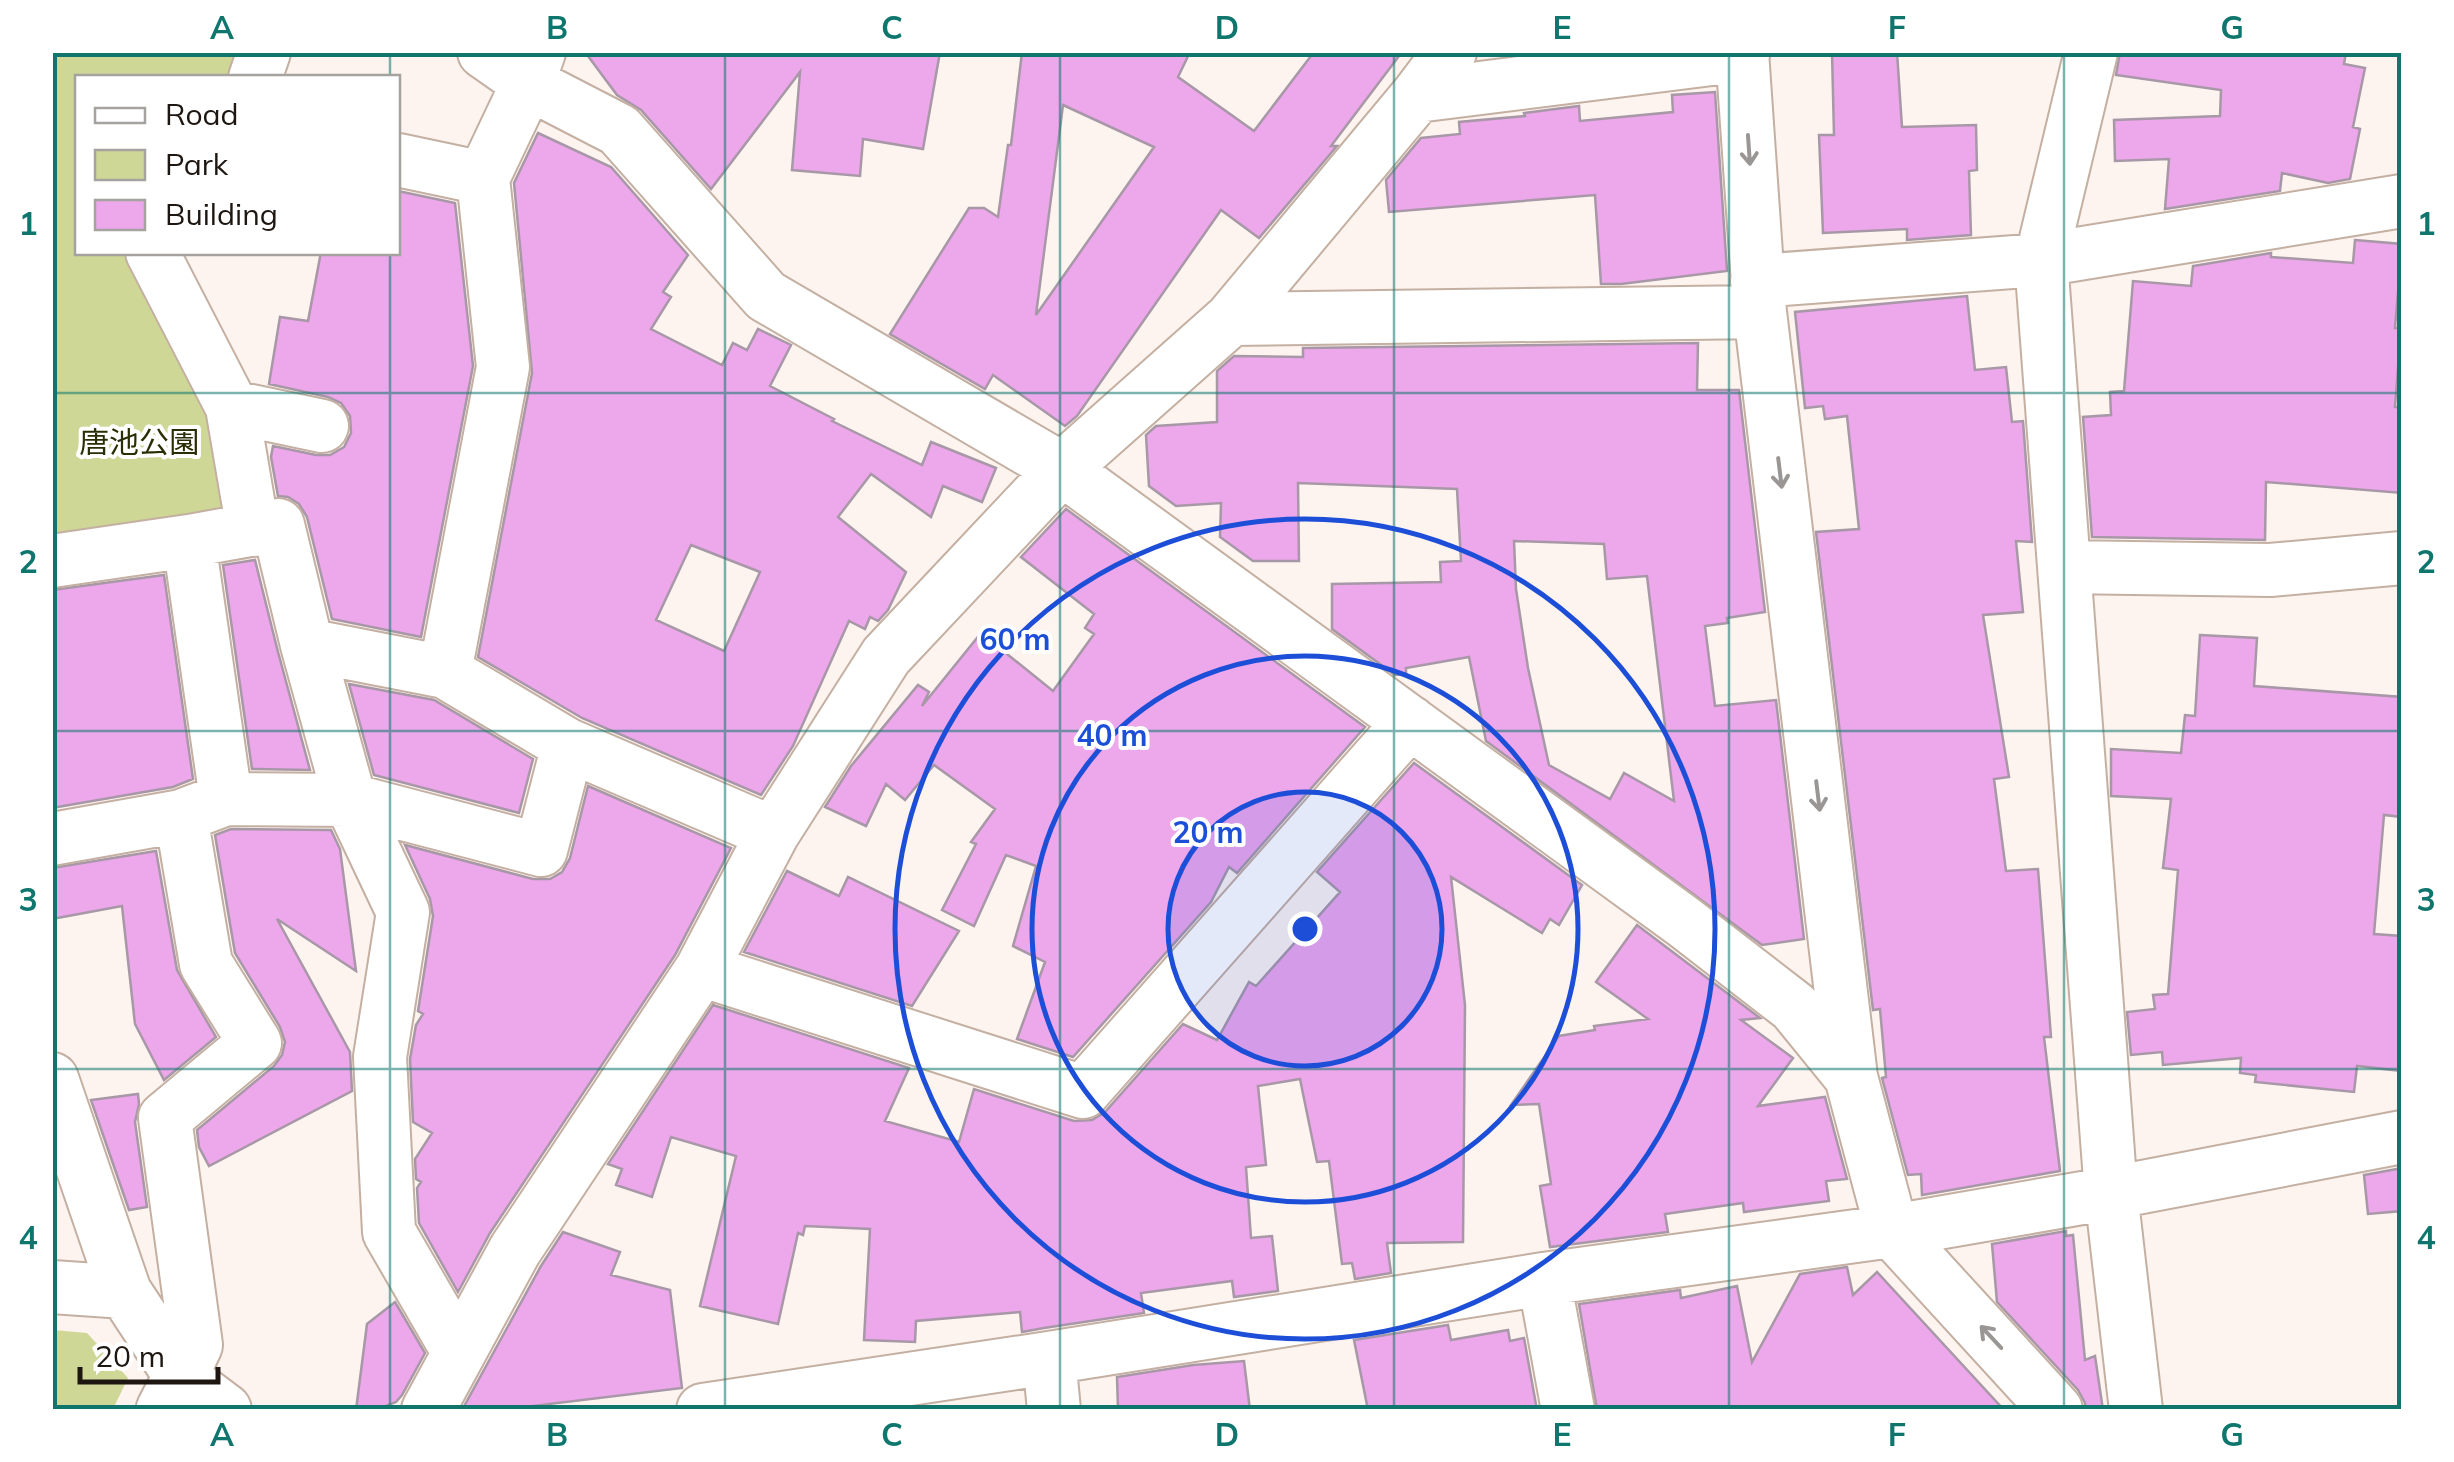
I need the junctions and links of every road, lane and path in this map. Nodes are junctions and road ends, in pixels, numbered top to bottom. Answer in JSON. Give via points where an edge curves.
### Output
{"nodes":[{"id":1,"x":484,"y":52,"type":"edge"},
{"id":2,"x":1450,"y":52,"type":"edge"},
{"id":3,"x":2091,"y":52,"type":"edge"},
{"id":4,"x":1742,"y":54,"type":"edge"},
{"id":5,"x":534,"y":68,"type":"edge"},
{"id":6,"x":1418,"y":96,"type":"junction"},
{"id":7,"x":400,"y":160,"type":"edge"},
{"id":8,"x":483,"y":178,"type":"junction"},
{"id":9,"x":2402,"y":201,"type":"edge"},
{"id":10,"x":154,"y":255,"type":"edge"},
{"id":11,"x":2041,"y":260,"type":"junction"},
{"id":12,"x":1759,"y":296,"type":"junction"},
{"id":13,"x":1231,"y":320,"type":"junction"},
{"id":14,"x":232,"y":408,"type":"junction"},
{"id":15,"x":322,"y":426,"type":"dead end"},
{"id":16,"x":1062,"y":469,"type":"junction"},
{"id":17,"x":254,"y":530,"type":"junction"},
{"id":18,"x":189,"y":541,"type":"junction"},
{"id":19,"x":2402,"y":558,"type":"edge"},
{"id":20,"x":52,"y":561,"type":"edge"},
{"id":21,"x":2064,"y":567,"type":"junction"},
{"id":22,"x":308,"y":645,"type":"junction"},
{"id":23,"x":445,"y":672,"type":"junction"},
{"id":24,"x":1410,"y":722,"type":"junction"},
{"id":25,"x":568,"y":745,"type":"junction"},
{"id":26,"x":350,"y":800,"type":"junction"},
{"id":27,"x":203,"y":807,"type":"junction"},
{"id":28,"x":774,"y":833,"type":"junction"},
{"id":29,"x":52,"y":839,"type":"edge"},
{"id":30,"x":701,"y":970,"type":"junction"},
{"id":31,"x":1851,"y":1076,"type":"junction"},
{"id":32,"x":52,"y":1079,"type":"edge"},
{"id":33,"x":2402,"y":1137,"type":"edge"},
{"id":34,"x":2111,"y":1193,"type":"junction"},
{"id":35,"x":1892,"y":1231,"type":"junction"},
{"id":36,"x":1544,"y":1279,"type":"junction"},
{"id":37,"x":52,"y":1288,"type":"edge"},
{"id":38,"x":125,"y":1292,"type":"junction"},
{"id":39,"x":458,"y":1353,"type":"junction"},
{"id":40,"x":1049,"y":1358,"type":"junction"},
{"id":41,"x":173,"y":1393,"type":"edge"},
{"id":42,"x":710,"y":1409,"type":"edge"},
{"id":43,"x":224,"y":1410,"type":"edge"},
{"id":44,"x":428,"y":1410,"type":"edge"},
{"id":45,"x":1054,"y":1410,"type":"edge"},
{"id":46,"x":1568,"y":1410,"type":"edge"},
{"id":47,"x":2056,"y":1410,"type":"edge"},
{"id":48,"x":2136,"y":1410,"type":"edge"}],
"edges":[{"from":1,"to":5,"type":"street"},
{"from":2,"to":6,"type":"street"},
{"from":3,"to":11,"type":"street"},
{"from":4,"to":6,"type":"street"},
{"from":4,"to":12,"type":"street","one_way":true},
{"from":5,"to":8,"type":"street"},
{"from":5,"to":16,"type":"street","via":[[619,130],[766,296]]},
{"from":6,"to":13,"type":"street"},
{"from":7,"to":8,"type":"street"},
{"from":8,"to":23,"type":"street","via":[[503,368]]},
{"from":9,"to":11,"type":"street"},
{"from":10,"to":14,"type":"street"},
{"from":11,"to":12,"type":"street"},
{"from":11,"to":21,"type":"street"},
{"from":12,"to":13,"type":"street"},
{"from":12,"to":31,"type":"street","one_way":true},
{"from":13,"to":16,"type":"street"},
{"from":14,"to":15,"type":"street"},
{"from":14,"to":17,"type":"street"},
{"from":16,"to":24,"type":"street"},
{"from":16,"to":28,"type":"street","via":[[886,656]]},
{"from":17,"to":18,"type":"street"},
{"from":17,"to":22,"type":"street","via":[[278,526]]},
{"from":18,"to":20,"type":"street"},
{"from":18,"to":27,"type":"street"},
{"from":19,"to":21,"type":"street","via":[[2270,570]]},
{"from":21,"to":34,"type":"street"},
{"from":22,"to":23,"type":"street"},
{"from":22,"to":26,"type":"street"},
{"from":23,"to":25,"type":"street"},
{"from":24,"to":30,"type":"street","via":[[1082,1092]]},
{"from":24,"to":31,"type":"street","via":[[1794,1008]]},
{"from":25,"to":26,"type":"street","via":[[541,850]]},
{"from":25,"to":28,"type":"street"},
{"from":26,"to":27,"type":"street"},
{"from":26,"to":39,"type":"street","via":[[403,912],[380,1057],[390,1232]]},
{"from":27,"to":29,"type":"street"},
{"from":27,"to":41,"type":"street","via":[[206,964],[255,1043],[165,1118],[196,1345]]},
{"from":28,"to":30,"type":"street"},
{"from":30,"to":39,"type":"street","via":[[515,1250]]},
{"from":31,"to":35,"type":"street"},
{"from":32,"to":38,"type":"street"},
{"from":33,"to":34,"type":"street"},
{"from":34,"to":35,"type":"street"},
{"from":34,"to":48,"type":"street"},
{"from":35,"to":36,"type":"street"},
{"from":47,"to":35,"type":"street","one_way":true},
{"from":36,"to":40,"type":"street"},
{"from":36,"to":46,"type":"street"},
{"from":37,"to":38,"type":"street"},
{"from":38,"to":41,"type":"street"},
{"from":39,"to":44,"type":"street"},
{"from":40,"to":42,"type":"street"},
{"from":40,"to":45,"type":"street"},
{"from":41,"to":43,"type":"street"}]}
